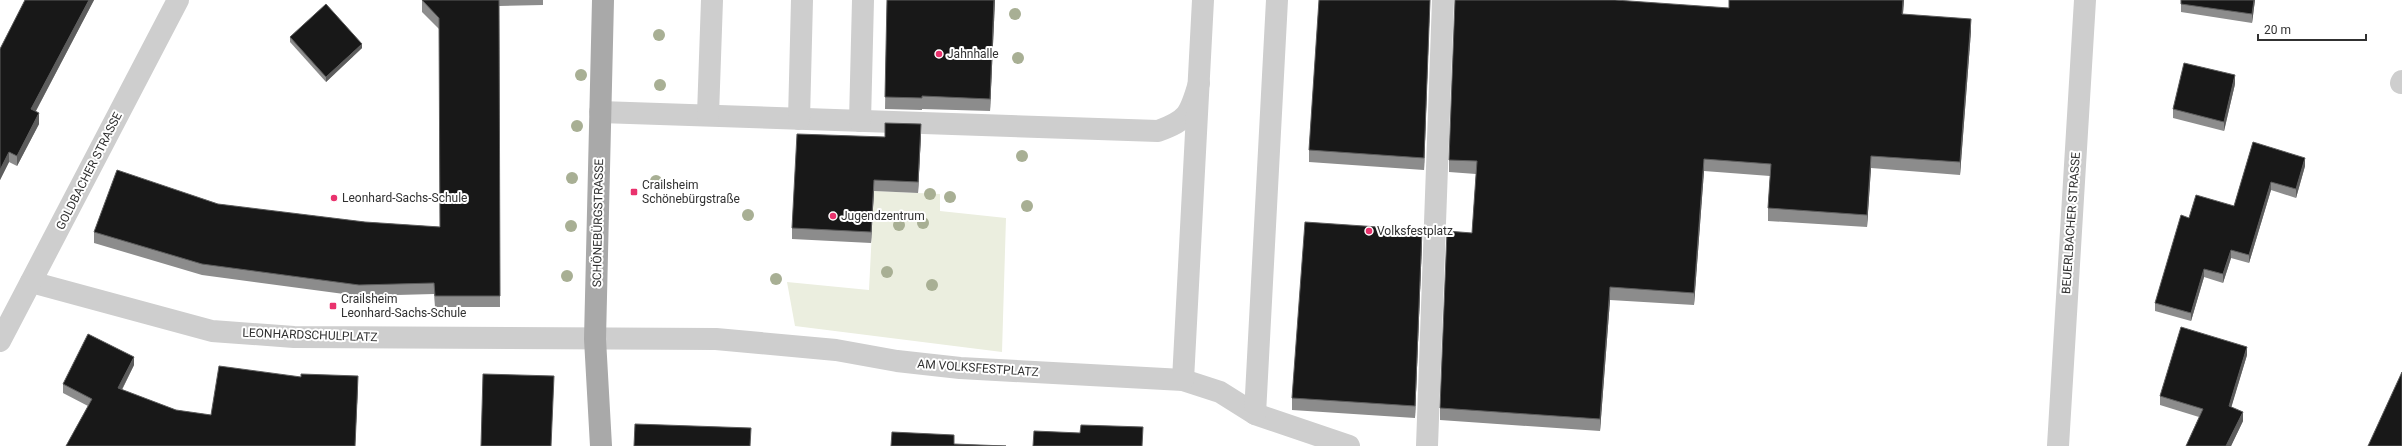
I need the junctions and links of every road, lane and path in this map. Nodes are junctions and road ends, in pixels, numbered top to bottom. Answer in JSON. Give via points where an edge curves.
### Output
{"nodes":[{"id":1,"x":178,"y":0,"type":"edge"},
{"id":2,"x":603,"y":0,"type":"edge"},
{"id":3,"x":712,"y":0,"type":"edge"},
{"id":4,"x":802,"y":0,"type":"edge"},
{"id":5,"x":863,"y":0,"type":"edge"},
{"id":6,"x":1203,"y":0,"type":"edge"},
{"id":7,"x":1277,"y":0,"type":"edge"},
{"id":8,"x":1443,"y":0,"type":"edge"},
{"id":9,"x":2085,"y":0,"type":"edge"},
{"id":10,"x":1199,"y":83,"type":"junction"},
{"id":11,"x":600,"y":112,"type":"junction"},
{"id":12,"x":708,"y":115,"type":"junction"},
{"id":13,"x":799,"y":118,"type":"junction"},
{"id":14,"x":860,"y":121,"type":"junction"},
{"id":15,"x":31,"y":282,"type":"junction"},
{"id":16,"x":595,"y":339,"type":"junction"},
{"id":17,"x":0,"y":341,"type":"edge"},
{"id":18,"x":1183,"y":380,"type":"junction"},
{"id":19,"x":1255,"y":414,"type":"junction"},
{"id":20,"x":602,"y":446,"type":"edge"},
{"id":21,"x":1349,"y":446,"type":"edge"},
{"id":22,"x":1427,"y":446,"type":"edge"},
{"id":23,"x":2058,"y":446,"type":"edge"}],
"edges":[{"from":1,"to":15,"type":"street","name":"GOLDBACHER STRASSE"},
{"from":2,"to":11,"type":"main road","name":"SCHÖNEBÜRGSTRASSE"},
{"from":3,"to":12,"type":"street"},
{"from":4,"to":13,"type":"street"},
{"from":5,"to":14,"type":"street"},
{"from":6,"to":10,"type":"street"},
{"from":7,"to":19,"type":"street"},
{"from":8,"to":22,"type":"street"},
{"from":9,"to":23,"type":"street","name":"BEUERLBACHER STRASSE"},
{"from":10,"to":14,"type":"street","via":[[1192,106],[1179,123],[1158,131]]},
{"from":10,"to":18,"type":"street"},
{"from":11,"to":12,"type":"street"},
{"from":11,"to":16,"type":"main road","name":"SCHÖNEBÜRGSTRASSE"},
{"from":12,"to":13,"type":"street"},
{"from":13,"to":14,"type":"street"},
{"from":15,"to":16,"type":"street","name":"LEONHARDSCHULPLATZ","via":[[212,331],[294,337]]},
{"from":15,"to":17,"type":"street","name":"GOLDBACHER STRASSE"},
{"from":16,"to":18,"type":"street","name":"AM VOLKSFESTPLATZ","via":[[716,340],[836,350],[960,368]]},
{"from":16,"to":20,"type":"main road","name":"SCHÖNEBÜRGSTRASSE"},
{"from":18,"to":19,"type":"street","name":"AM VOLKSFESTPLATZ","via":[[1220,392]]},
{"from":19,"to":21,"type":"street","name":"AM VOLKSFESTPLATZ"}]}
